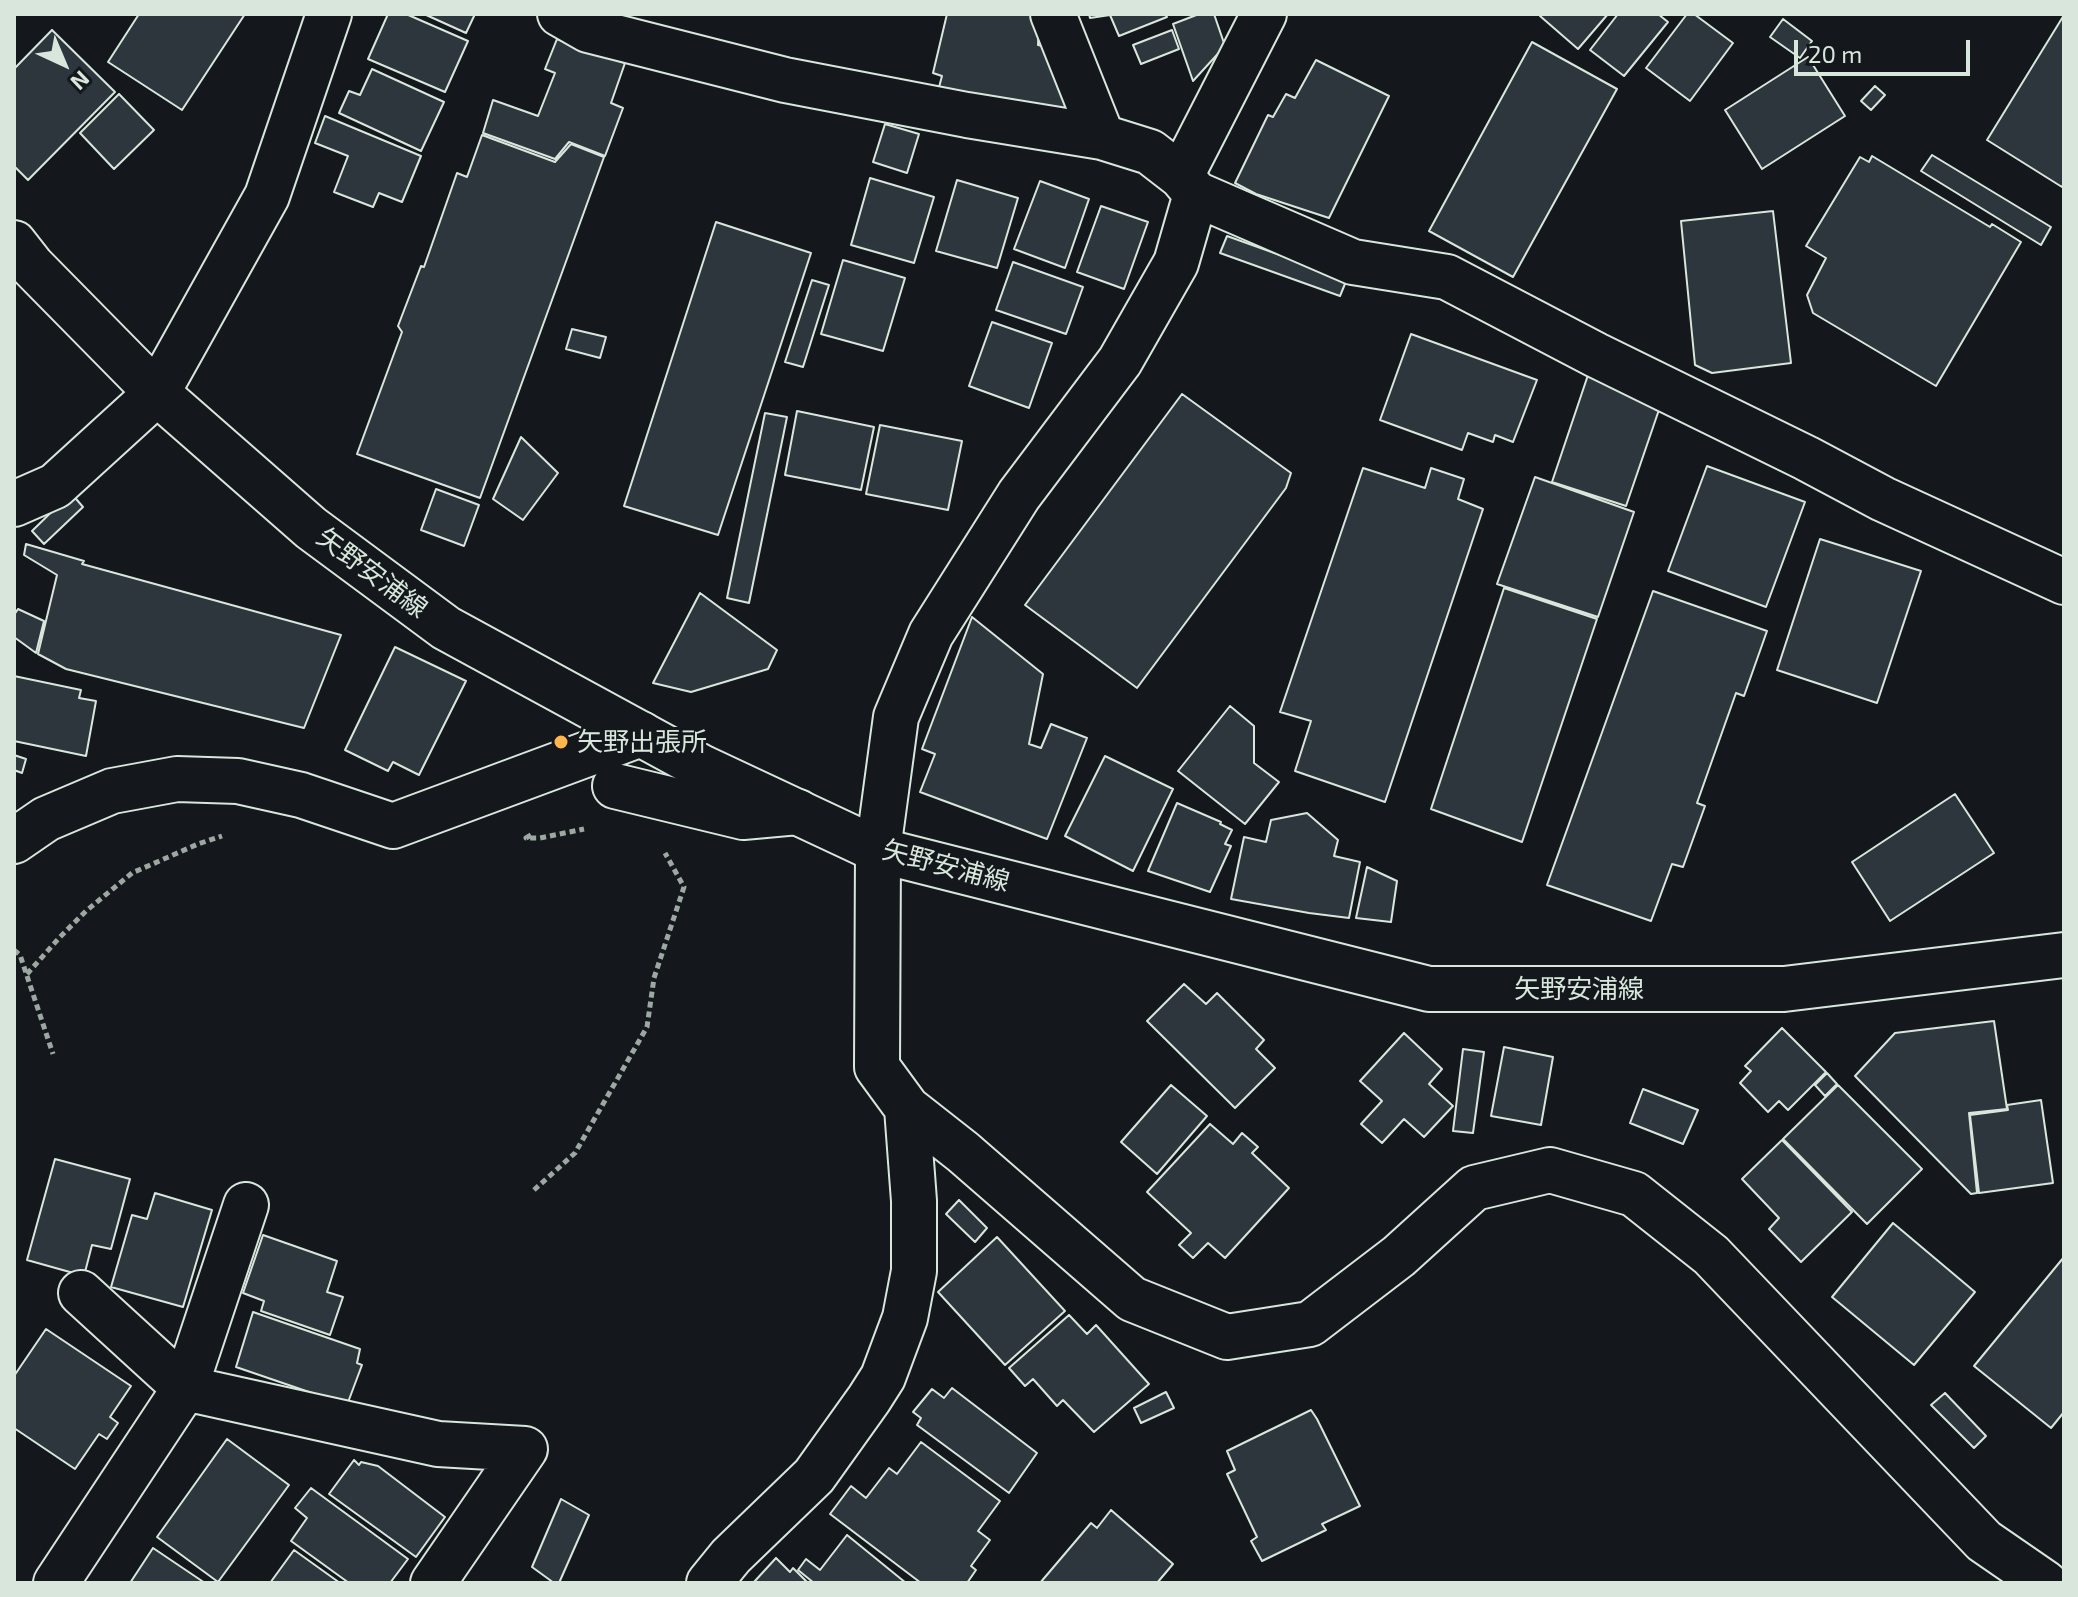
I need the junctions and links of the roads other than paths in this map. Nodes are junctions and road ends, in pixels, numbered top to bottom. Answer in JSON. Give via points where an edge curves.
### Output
{"nodes":[{"id":1,"x":329,"y":14,"type":"edge"},
{"id":2,"x":560,"y":14,"type":"edge"},
{"id":3,"x":1053,"y":14,"type":"edge"},
{"id":4,"x":1264,"y":14,"type":"edge"},
{"id":5,"x":1102,"y":137,"type":"junction"},
{"id":6,"x":1188,"y":185,"type":"junction"},
{"id":7,"x":14,"y":243,"type":"edge"},
{"id":8,"x":157,"y":393,"type":"junction"},
{"id":9,"x":14,"y":504,"type":"edge"},
{"id":10,"x":2064,"y":582,"type":"edge"},
{"id":11,"x":641,"y":734,"type":"junction"},
{"id":12,"x":615,"y":786,"type":"dead end"},
{"id":13,"x":798,"y":812,"type":"junction"},
{"id":14,"x":14,"y":841,"type":"edge"},
{"id":15,"x":878,"y":850,"type":"junction"},
{"id":16,"x":2064,"y":955,"type":"edge"},
{"id":17,"x":907,"y":1108,"type":"junction"},
{"id":18,"x":246,"y":1205,"type":"dead end"},
{"id":19,"x":81,"y":1293,"type":"dead end"},
{"id":20,"x":185,"y":1388,"type":"junction"},
{"id":21,"x":2049,"y":1575,"type":"edge"},
{"id":22,"x":56,"y":1583,"type":"edge"},
{"id":23,"x":433,"y":1583,"type":"edge"},
{"id":24,"x":709,"y":1583,"type":"edge"}],
"edges":[{"from":1,"to":8,"type":"street","via":[[267,196]]},
{"from":2,"to":5,"type":"street","via":[[588,30],[785,80]]},
{"from":3,"to":5,"type":"street"},
{"from":4,"to":6,"type":"street"},
{"from":5,"to":6,"type":"street","via":[[1150,152]]},
{"from":6,"to":10,"type":"street","via":[[1353,262],[1447,277],[1883,499]]},
{"from":6,"to":15,"type":"street","via":[[1176,263],[1120,361],[1019,495],[931,634],[896,717]]},
{"from":7,"to":8,"type":"street","name":"矢野安浦線"},
{"from":8,"to":9,"type":"street","via":[[55,486]]},
{"from":8,"to":11,"type":"street","name":"矢野安浦線","via":[[311,528],[446,628]]},
{"from":11,"to":13,"type":"street","name":"矢野安浦線"},
{"from":11,"to":14,"type":"street","via":[[393,826],[301,795],[238,781],[177,779],[112,791],[46,819]]},
{"from":12,"to":13,"type":"street","via":[[743,817]]},
{"from":13,"to":15,"type":"street","name":"矢野安浦線"},
{"from":15,"to":16,"type":"street","name":"矢野安浦線","via":[[1429,989],[1784,989]]},
{"from":15,"to":17,"type":"street","via":[[877,1067]]},
{"from":17,"to":21,"type":"street","via":[[1132,1299],[1227,1337],[1310,1324],[1399,1256],[1474,1188],[1550,1170],[1634,1194],[1711,1255],[1984,1541]]},
{"from":17,"to":24,"type":"street","via":[[914,1271],[905,1318],[883,1377],[814,1476]]},
{"from":18,"to":20,"type":"street"},
{"from":19,"to":20,"type":"street"},
{"from":20,"to":22,"type":"street"},
{"from":20,"to":23,"type":"street","via":[[438,1444],[525,1449]]}]}
